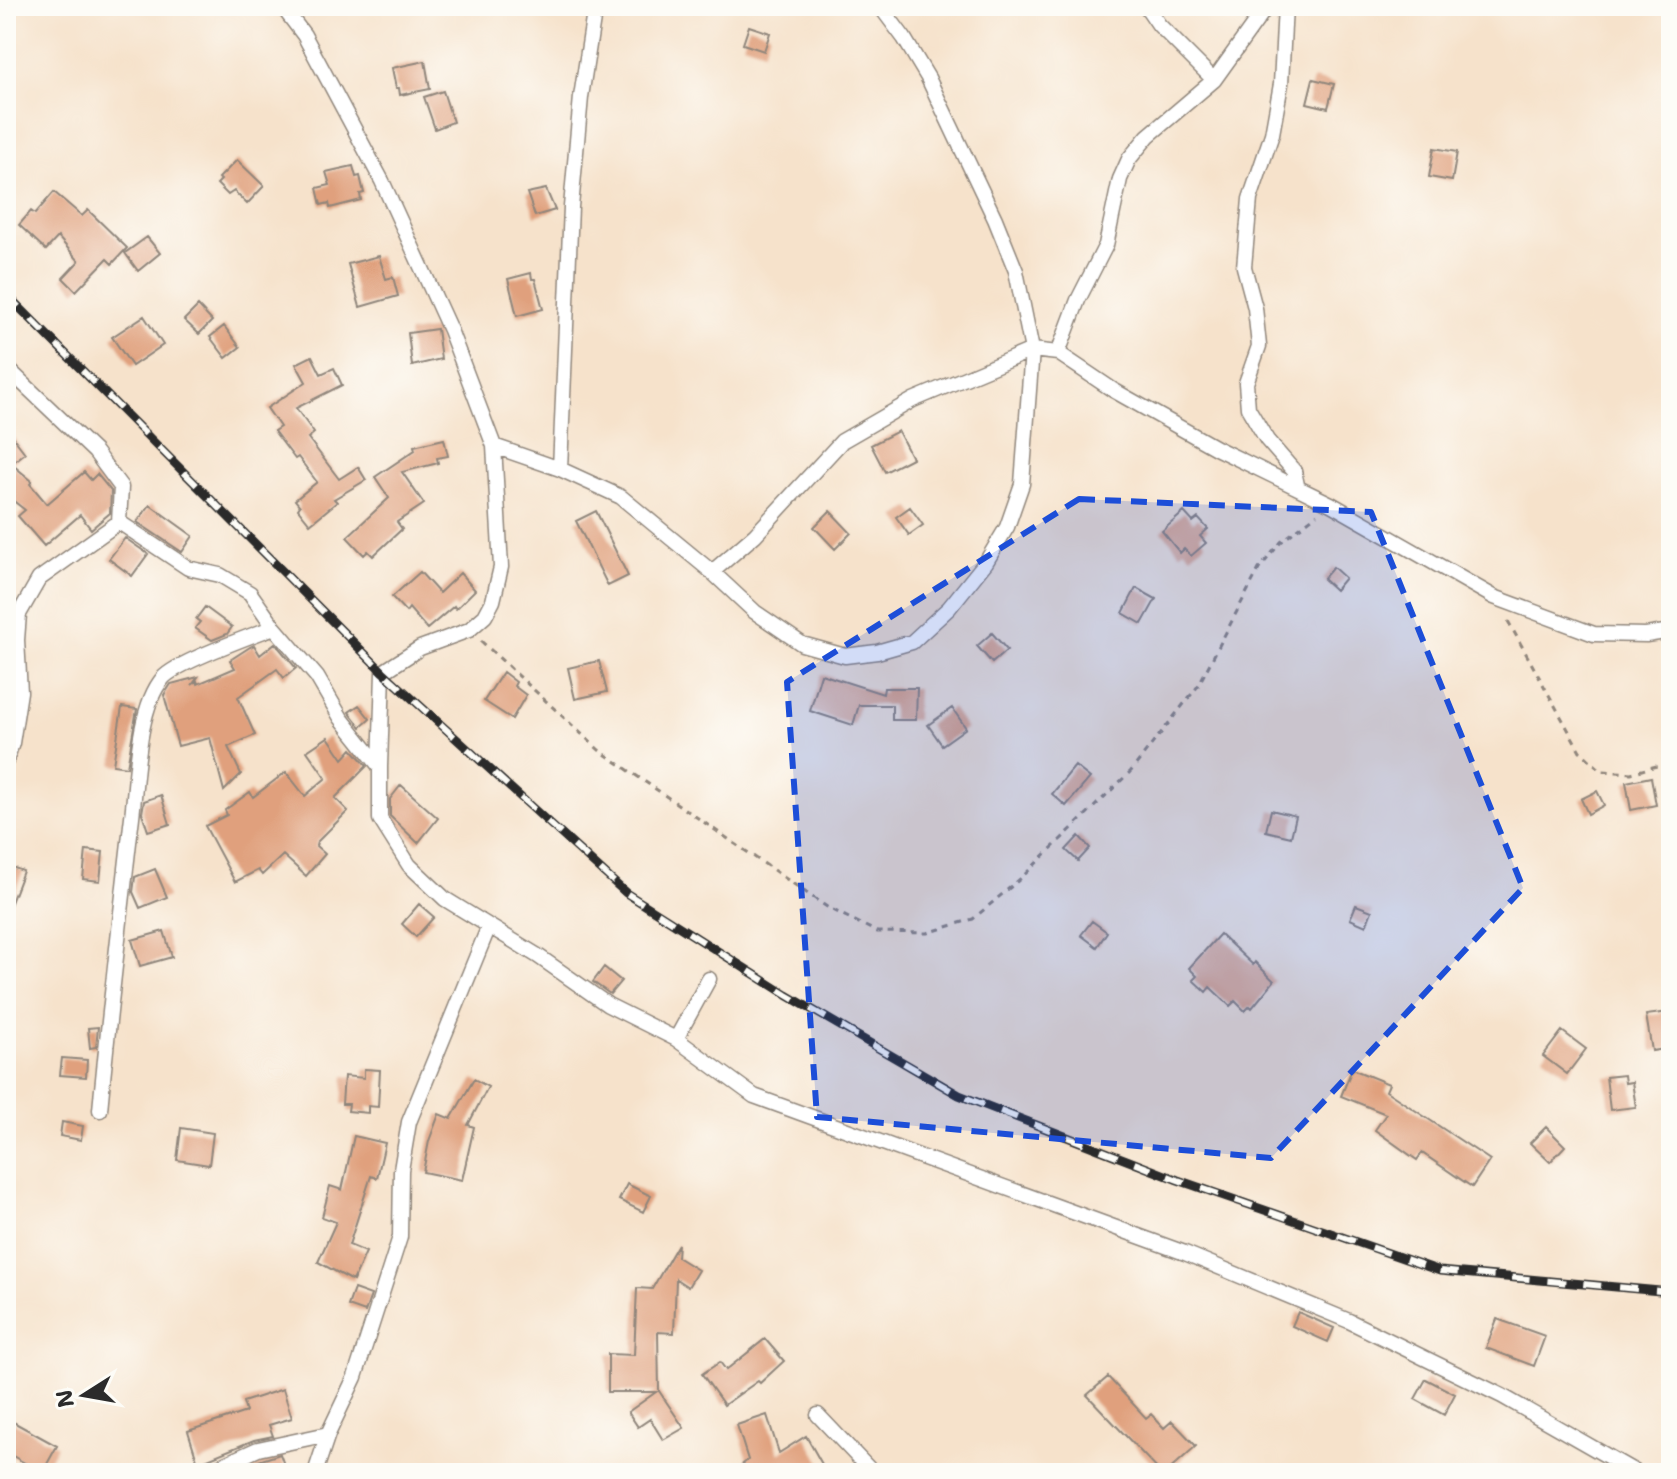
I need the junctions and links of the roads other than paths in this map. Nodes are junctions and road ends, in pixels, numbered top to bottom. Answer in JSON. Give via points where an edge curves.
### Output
{"nodes":[{"id":1,"x":282,"y":6,"type":"edge"},
{"id":2,"x":595,"y":6,"type":"edge"},
{"id":3,"x":880,"y":6,"type":"edge"},
{"id":4,"x":1146,"y":6,"type":"edge"},
{"id":5,"x":1267,"y":6,"type":"edge"},
{"id":6,"x":1285,"y":6,"type":"edge"},
{"id":7,"x":1214,"y":80,"type":"junction"},
{"id":8,"x":1032,"y":350,"type":"junction"},
{"id":9,"x":1058,"y":353,"type":"junction"},
{"id":10,"x":6,"y":367,"type":"edge"},
{"id":11,"x":494,"y":446,"type":"junction"},
{"id":12,"x":560,"y":469,"type":"junction"},
{"id":13,"x":1297,"y":485,"type":"junction"},
{"id":14,"x":119,"y":522,"type":"junction"},
{"id":15,"x":712,"y":572,"type":"junction"},
{"id":16,"x":274,"y":627,"type":"junction"},
{"id":17,"x":1671,"y":631,"type":"edge"},
{"id":18,"x":6,"y":761,"type":"edge"},
{"id":19,"x":380,"y":767,"type":"junction"},
{"id":20,"x":489,"y":926,"type":"junction"},
{"id":21,"x":709,"y":979,"type":"dead end"},
{"id":22,"x":676,"y":1039,"type":"junction"},
{"id":23,"x":100,"y":1110,"type":"dead end"},
{"id":24,"x":818,"y":1415,"type":"dead end"},
{"id":25,"x":328,"y":1434,"type":"junction"},
{"id":26,"x":205,"y":1473,"type":"edge"},
{"id":27,"x":315,"y":1473,"type":"edge"},
{"id":28,"x":873,"y":1473,"type":"edge"},
{"id":29,"x":1637,"y":1473,"type":"edge"}],
"edges":[{"from":1,"to":11,"type":"street","via":[[304,35],[382,181],[450,330]]},
{"from":2,"to":12,"type":"street","via":[[571,207]]},
{"from":3,"to":8,"type":"street","via":[[928,78],[995,219],[1016,271]]},
{"from":4,"to":7,"type":"street"},
{"from":5,"to":7,"type":"street"},
{"from":6,"to":13,"type":"street","via":[[1272,134],[1250,199],[1244,267],[1259,346],[1246,383],[1248,408],[1294,471]]},
{"from":7,"to":9,"type":"street","via":[[1129,159],[1106,245]]},
{"from":8,"to":9,"type":"street"},
{"from":8,"to":15,"type":"street","via":[[913,400],[842,441],[755,535]]},
{"from":8,"to":15,"type":"street","via":[[1022,484],[1007,527],[949,608],[912,642],[845,656],[802,644],[755,612]]},
{"from":9,"to":13,"type":"street","via":[[1190,434]]},
{"from":10,"to":14,"type":"street","via":[[95,452],[121,487]]},
{"from":11,"to":12,"type":"street"},
{"from":11,"to":19,"type":"street","via":[[501,567],[489,609],[469,630],[420,648],[383,672]]},
{"from":12,"to":15,"type":"street","via":[[621,497]]},
{"from":13,"to":17,"type":"street","via":[[1494,597],[1594,634]]},
{"from":14,"to":16,"type":"street","via":[[188,568],[220,575],[250,593]]},
{"from":14,"to":18,"type":"street","via":[[39,579],[19,614],[20,692]]},
{"from":16,"to":19,"type":"street","via":[[317,677]]},
{"from":16,"to":23,"type":"street","via":[[165,675],[153,693],[143,730]]},
{"from":19,"to":20,"type":"street","via":[[380,819],[409,865],[445,899]]},
{"from":20,"to":22,"type":"street","via":[[608,1005]]},
{"from":20,"to":25,"type":"street","via":[[409,1122],[401,1170],[400,1237],[355,1377]]},
{"from":21,"to":22,"type":"street"},
{"from":22,"to":29,"type":"street","via":[[754,1096],[1185,1253],[1349,1321],[1502,1396]]},
{"from":24,"to":28,"type":"street"},
{"from":25,"to":26,"type":"street","via":[[258,1449]]},
{"from":25,"to":27,"type":"street"}]}
